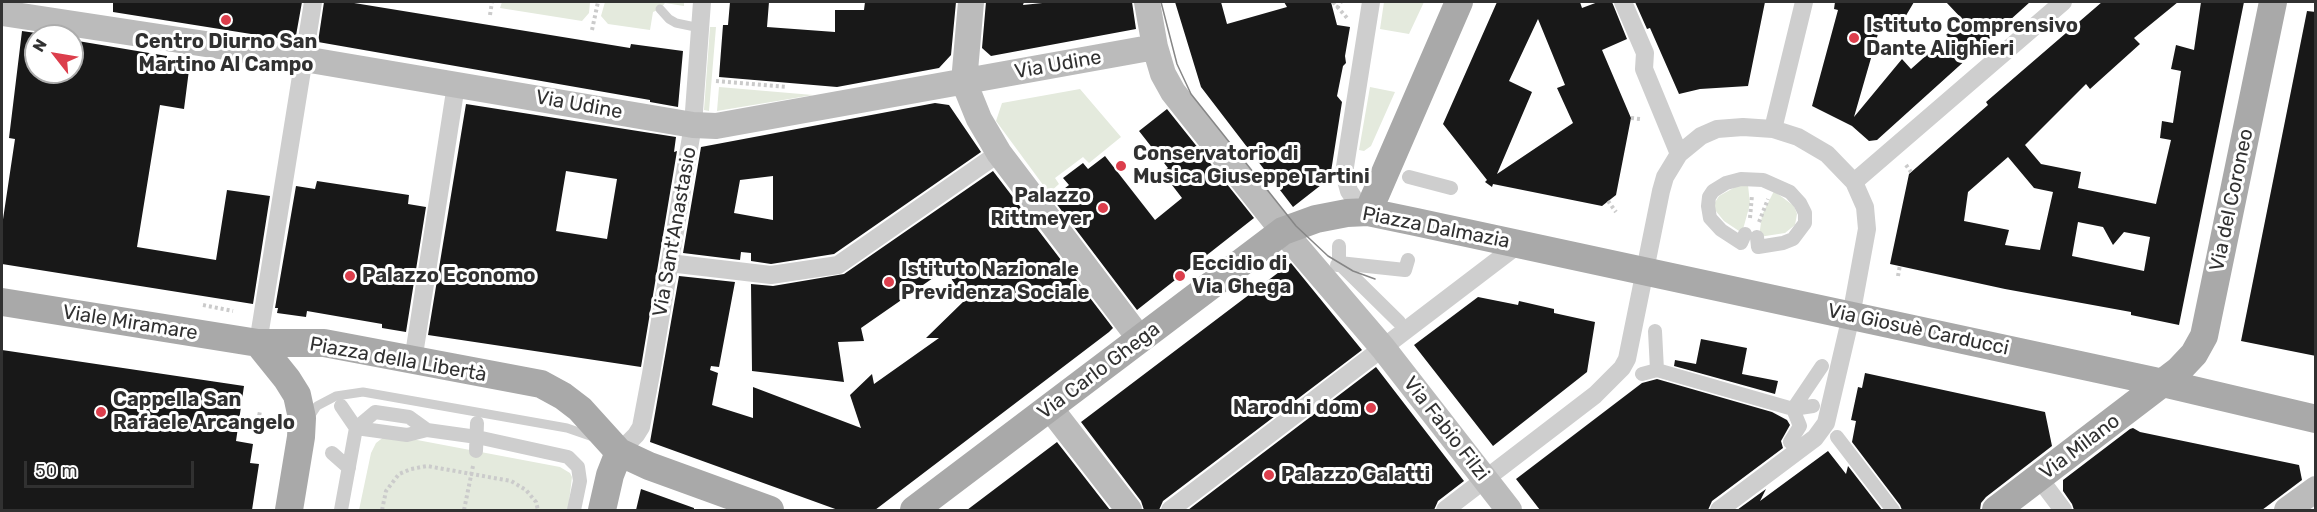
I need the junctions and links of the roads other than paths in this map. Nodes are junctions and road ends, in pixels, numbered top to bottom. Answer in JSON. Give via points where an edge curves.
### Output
{"nodes":[{"id":1,"x":312,"y":2,"type":"edge"},
{"id":2,"x":702,"y":2,"type":"edge"},
{"id":3,"x":971,"y":2,"type":"edge"},
{"id":4,"x":1147,"y":2,"type":"edge"},
{"id":5,"x":1371,"y":2,"type":"edge"},
{"id":6,"x":1623,"y":2,"type":"edge"},
{"id":7,"x":1804,"y":2,"type":"edge"},
{"id":8,"x":2063,"y":2,"type":"edge"},
{"id":9,"x":2273,"y":2,"type":"edge"},
{"id":10,"x":1454,"y":5,"type":"edge"},
{"id":11,"x":660,"y":9,"type":"dead end"},
{"id":12,"x":2,"y":13,"type":"edge"},
{"id":13,"x":700,"y":28,"type":"junction"},
{"id":14,"x":1155,"y":47,"type":"junction"},
{"id":15,"x":304,"y":59,"type":"junction"},
{"id":16,"x":964,"y":82,"type":"junction"},
{"id":17,"x":456,"y":85,"type":"junction"},
{"id":18,"x":693,"y":125,"type":"junction"},
{"id":19,"x":1773,"y":129,"type":"junction"},
{"id":20,"x":999,"y":153,"type":"junction"},
{"id":21,"x":1679,"y":154,"type":"junction"},
{"id":22,"x":1409,"y":177,"type":"dead end"},
{"id":23,"x":1854,"y":182,"type":"junction"},
{"id":24,"x":1451,"y":188,"type":"dead end"},
{"id":25,"x":1368,"y":212,"type":"junction"},
{"id":26,"x":1283,"y":231,"type":"junction"},
{"id":27,"x":1715,"y":236,"type":"dead end"},
{"id":28,"x":1750,"y":240,"type":"junction"},
{"id":29,"x":1519,"y":244,"type":"junction"},
{"id":30,"x":1339,"y":246,"type":"dead end"},
{"id":31,"x":1779,"y":252,"type":"dead end"},
{"id":32,"x":1408,"y":260,"type":"dead end"},
{"id":33,"x":669,"y":263,"type":"junction"},
{"id":34,"x":1335,"y":267,"type":"junction"},
{"id":35,"x":1645,"y":272,"type":"junction"},
{"id":36,"x":2,"y":302,"type":"edge"},
{"id":37,"x":1851,"y":316,"type":"junction"},
{"id":38,"x":1399,"y":322,"type":"dead end"},
{"id":39,"x":1655,"y":331,"type":"dead end"},
{"id":40,"x":1140,"y":339,"type":"junction"},
{"id":41,"x":258,"y":344,"type":"junction"},
{"id":42,"x":1383,"y":348,"type":"junction"},
{"id":43,"x":413,"y":361,"type":"junction"},
{"id":44,"x":1821,"y":366,"type":"dead end"},
{"id":45,"x":1657,"y":370,"type":"junction"},
{"id":46,"x":1642,"y":374,"type":"dead end"},
{"id":47,"x":2163,"y":383,"type":"junction"},
{"id":48,"x":341,"y":406,"type":"dead end"},
{"id":49,"x":1814,"y":406,"type":"dead end"},
{"id":50,"x":1050,"y":408,"type":"junction"},
{"id":51,"x":1793,"y":409,"type":"junction"},
{"id":52,"x":2316,"y":418,"type":"edge"},
{"id":53,"x":408,"y":427,"type":"dead end"},
{"id":54,"x":356,"y":428,"type":"junction"},
{"id":55,"x":427,"y":430,"type":"junction"},
{"id":56,"x":1831,"y":430,"type":"junction"},
{"id":57,"x":301,"y":437,"type":"junction"},
{"id":58,"x":1790,"y":442,"type":"dead end"},
{"id":59,"x":619,"y":452,"type":"junction"},
{"id":60,"x":332,"y":453,"type":"dead end"},
{"id":61,"x":349,"y":468,"type":"junction"},
{"id":62,"x":2039,"y":478,"type":"junction"},
{"id":63,"x":1485,"y":480,"type":"junction"},
{"id":64,"x":2316,"y":489,"type":"edge"},
{"id":65,"x":289,"y":510,"type":"edge"},
{"id":66,"x":341,"y":510,"type":"edge"},
{"id":67,"x":574,"y":510,"type":"edge"},
{"id":68,"x":602,"y":510,"type":"edge"},
{"id":69,"x":770,"y":510,"type":"edge"},
{"id":70,"x":914,"y":510,"type":"edge"},
{"id":71,"x":1129,"y":510,"type":"edge"},
{"id":72,"x":1170,"y":510,"type":"edge"},
{"id":73,"x":1445,"y":510,"type":"edge"},
{"id":74,"x":1509,"y":510,"type":"edge"},
{"id":75,"x":1719,"y":510,"type":"edge"},
{"id":76,"x":1893,"y":510,"type":"edge"},
{"id":77,"x":1996,"y":510,"type":"edge"},
{"id":78,"x":2063,"y":510,"type":"edge"},
{"id":79,"x":2287,"y":510,"type":"edge"}],
"edges":[{"from":1,"to":15,"type":"street"},
{"from":2,"to":13,"type":"street","name":"Via Sant'Anastasio"},
{"from":3,"to":16,"type":"main road"},
{"from":4,"to":14,"type":"main road"},
{"from":5,"to":25,"type":"street","via":[[1344,173],[1348,191]]},
{"from":6,"to":21,"type":"street","via":[[1645,53],[1644,69]]},
{"from":7,"to":19,"type":"street"},
{"from":8,"to":23,"type":"street"},
{"from":9,"to":47,"type":"main road","name":"Via del Coroneo","via":[[2204,336],[2194,354]]},
{"from":10,"to":25,"type":"main road"},
{"from":11,"to":13,"type":"lane","via":[[676,23]]},
{"from":12,"to":15,"type":"main road","name":"Via Udine"},
{"from":13,"to":18,"type":"street","name":"Via Sant'Anastasio"},
{"from":14,"to":16,"type":"main road","name":"Via Udine"},
{"from":14,"to":26,"type":"main road","via":[[1173,92]]},
{"from":15,"to":17,"type":"main road","name":"Via Udine"},
{"from":15,"to":41,"type":"street"},
{"from":16,"to":18,"type":"main road","name":"Via Udine","via":[[716,126]]},
{"from":16,"to":20,"type":"main road"},
{"from":17,"to":18,"type":"main road","name":"Via Udine"},
{"from":17,"to":43,"type":"street"},
{"from":18,"to":33,"type":"street","name":"Via Sant'Anastasio"},
{"from":19,"to":21,"type":"street","via":[[1717,129]]},
{"from":19,"to":23,"type":"street","via":[[1798,137],[1827,154]]},
{"from":20,"to":33,"type":"street","via":[[838,265],[771,275]]},
{"from":20,"to":40,"type":"main road"},
{"from":21,"to":35,"type":"street","via":[[1665,177]]},
{"from":22,"to":24,"type":"street","via":[[1423,187]]},
{"from":23,"to":37,"type":"street","via":[[1867,229]]},
{"from":25,"to":26,"type":"main road","name":"Piazza Dalmazia","via":[[1331,215]]},
{"from":25,"to":29,"type":"main road","name":"Piazza Dalmazia"},
{"from":26,"to":40,"type":"main road","name":"Via Carlo Ghega"},
{"from":26,"to":42,"type":"main road"},
{"from":27,"to":28,"type":"street"},
{"from":28,"to":28,"type":"street","via":[[1721,230],[1710,218],[1709,197],[1719,187],[1741,179],[1790,192],[1805,213],[1805,223],[1793,239],[1784,243]]},
{"from":28,"to":31,"type":"street"},
{"from":29,"to":35,"type":"main road","name":"Via Giosuè Carducci"},
{"from":29,"to":42,"type":"street","name":"Piazza Dalmazia"},
{"from":30,"to":34,"type":"street"},
{"from":32,"to":34,"type":"street","via":[[1405,270]]},
{"from":33,"to":59,"type":"street","name":"Via Sant'Anastasio","via":[[641,427]]},
{"from":34,"to":38,"type":"street"},
{"from":35,"to":37,"type":"main road","name":"Via Giosuè Carducci"},
{"from":35,"to":63,"type":"street","via":[[1626,359],[1610,381]]},
{"from":36,"to":41,"type":"main road","name":"Viale Miramare"},
{"from":37,"to":47,"type":"main road","name":"Via Giosuè Carducci"},
{"from":37,"to":56,"type":"street"},
{"from":39,"to":45,"type":"street"},
{"from":40,"to":50,"type":"main road","name":"Via Carlo Ghega"},
{"from":41,"to":43,"type":"main road","name":"Piazza della Libertà","via":[[324,343]]},
{"from":41,"to":57,"type":"main road","name":"Piazza della Libertà","via":[[297,395]]},
{"from":42,"to":63,"type":"main road","name":"Via Fabio Filzi"},
{"from":42,"to":72,"type":"street","name":"Piazza Dalmazia"},
{"from":43,"to":59,"type":"main road","name":"Piazza della Libertà","via":[[541,384],[580,410]]},
{"from":44,"to":51,"type":"street"},
{"from":45,"to":46,"type":"street"},
{"from":45,"to":51,"type":"street"},
{"from":47,"to":52,"type":"main road","name":"Via Giosuè Carducci"},
{"from":47,"to":62,"type":"main road","name":"Via Milano"},
{"from":48,"to":54,"type":"street"},
{"from":49,"to":51,"type":"street"},
{"from":50,"to":70,"type":"main road","name":"Via Carlo Ghega"},
{"from":50,"to":71,"type":"main road"},
{"from":51,"to":58,"type":"street","via":[[1800,426]]},
{"from":53,"to":55,"type":"street"},
{"from":54,"to":55,"type":"street","via":[[375,412],[409,417]]},
{"from":54,"to":61,"type":"street"},
{"from":55,"to":67,"type":"street","via":[[568,457],[583,468]]},
{"from":56,"to":75,"type":"street"},
{"from":56,"to":76,"type":"street"},
{"from":57,"to":59,"type":"lane","name":"Piazza della Libertà","via":[[317,406],[336,396],[363,392],[567,428],[590,435]]},
{"from":57,"to":65,"type":"main road","name":"Piazza della Libertà"},
{"from":59,"to":68,"type":"main road"},
{"from":59,"to":69,"type":"main road"},
{"from":60,"to":61,"type":"street"},
{"from":61,"to":66,"type":"street"},
{"from":62,"to":77,"type":"main road","name":"Via Milano"},
{"from":62,"to":78,"type":"street"},
{"from":63,"to":73,"type":"street"},
{"from":63,"to":74,"type":"main road","name":"Via Fabio Filzi"},
{"from":64,"to":79,"type":"main road"}]}
